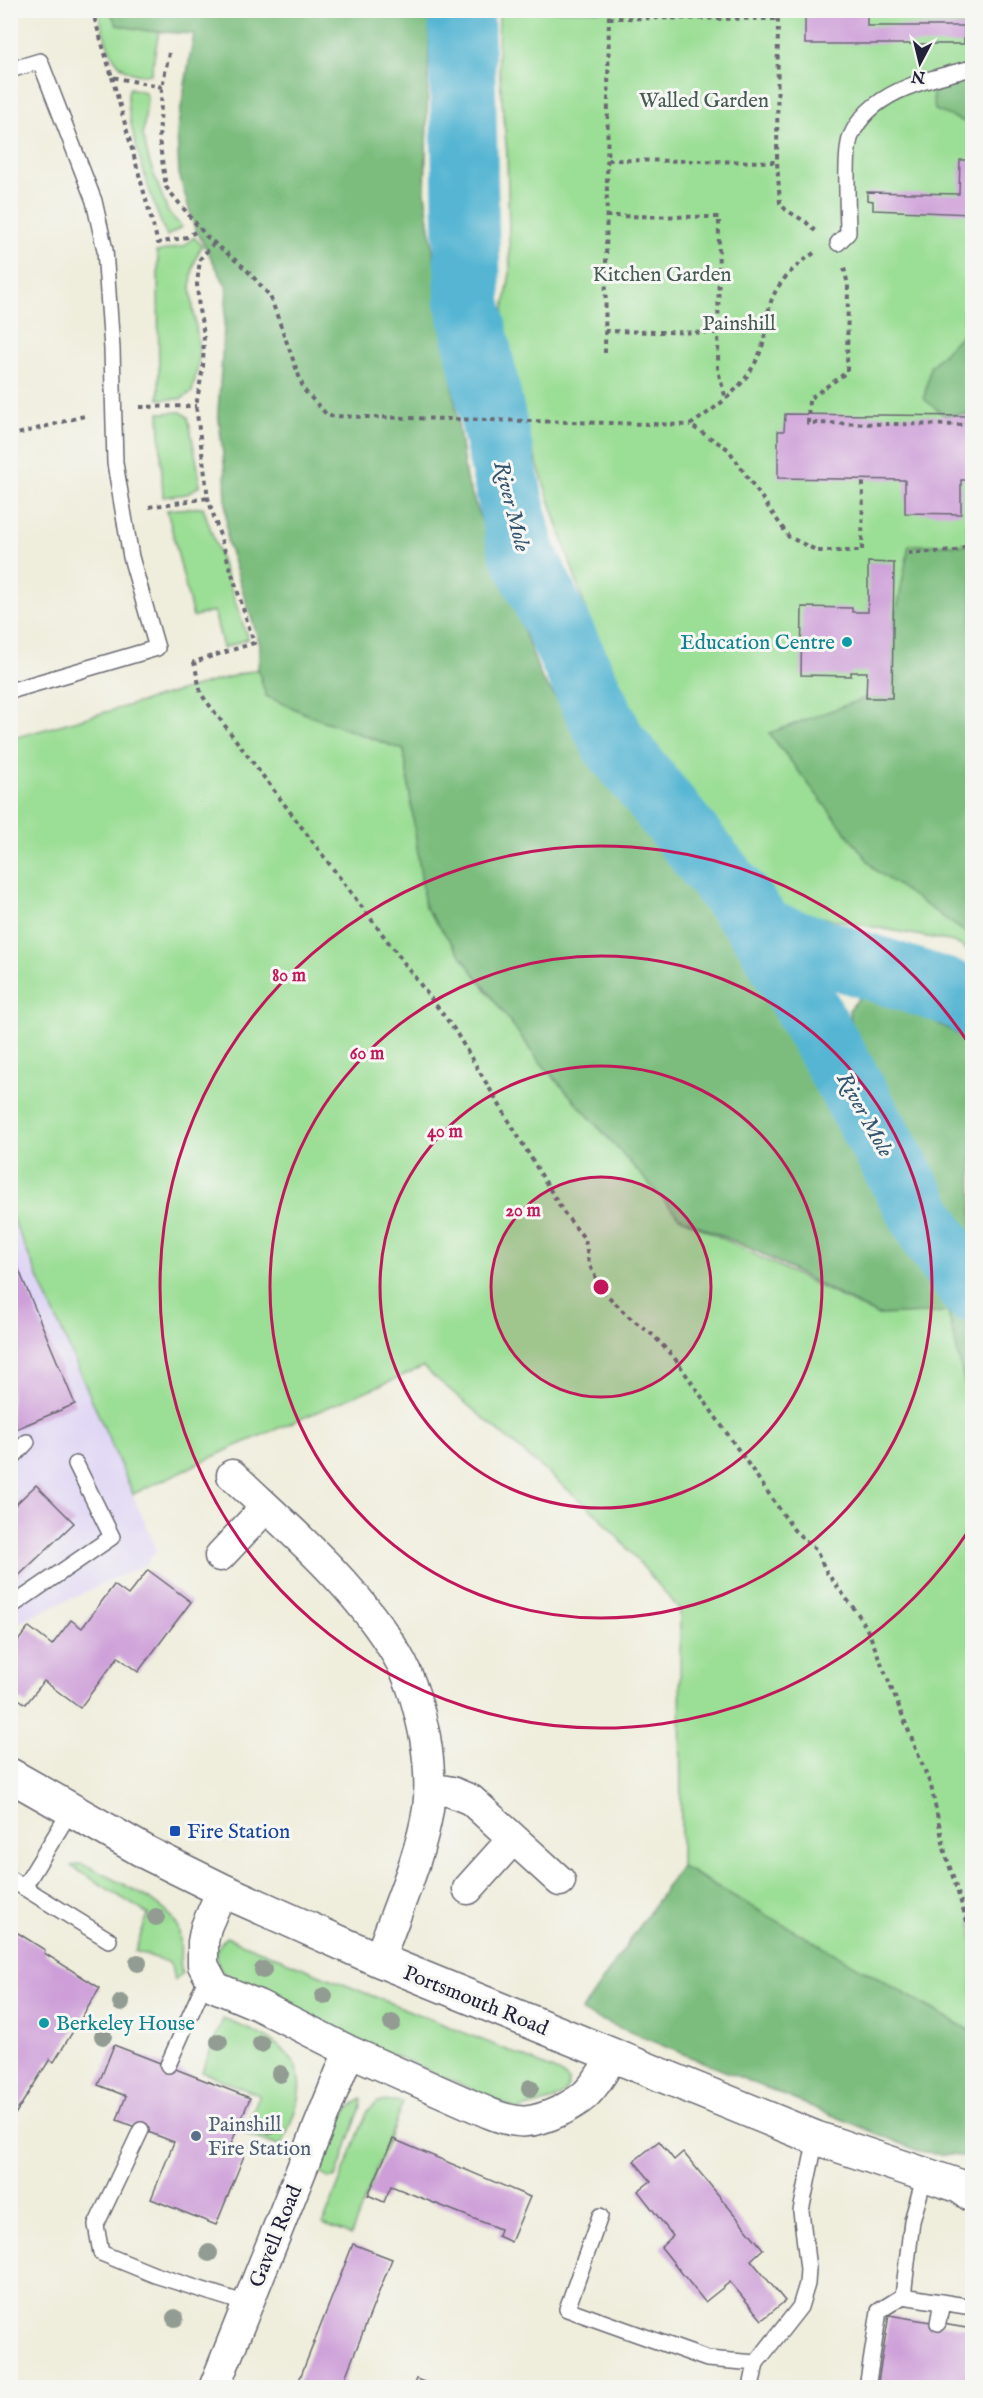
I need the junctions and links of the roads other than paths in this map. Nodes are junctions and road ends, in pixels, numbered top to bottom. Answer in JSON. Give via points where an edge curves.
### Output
{"nodes":[{"id":1,"x":972,"y":68,"type":"edge"},
{"id":2,"x":10,"y":70,"type":"edge"},
{"id":3,"x":838,"y":243,"type":"dead end"},
{"id":4,"x":10,"y":691,"type":"edge"},
{"id":5,"x":27,"y":1442,"type":"dead end"},
{"id":6,"x":10,"y":1460,"type":"edge"},
{"id":7,"x":76,"y":1464,"type":"dead end"},
{"id":8,"x":232,"y":1475,"type":"dead end"},
{"id":9,"x":266,"y":1508,"type":"junction"},
{"id":10,"x":220,"y":1556,"type":"dead end"},
{"id":11,"x":10,"y":1607,"type":"edge"},
{"id":12,"x":10,"y":1775,"type":"edge"},
{"id":13,"x":430,"y":1788,"type":"junction"},
{"id":14,"x":71,"y":1810,"type":"junction"},
{"id":15,"x":513,"y":1839,"type":"junction"},
{"id":16,"x":10,"y":1879,"type":"edge"},
{"id":17,"x":560,"y":1881,"type":"dead end"},
{"id":18,"x":24,"y":1887,"type":"junction"},
{"id":19,"x":468,"y":1889,"type":"dead end"},
{"id":20,"x":222,"y":1890,"type":"junction"},
{"id":21,"x":110,"y":1940,"type":"dead end"},
{"id":22,"x":379,"y":1960,"type":"junction"},
{"id":23,"x":208,"y":1974,"type":"junction"},
{"id":24,"x":349,"y":2051,"type":"junction"},
{"id":25,"x":613,"y":2055,"type":"junction"},
{"id":26,"x":168,"y":2066,"type":"dead end"},
{"id":27,"x":141,"y":2130,"type":"dead end"},
{"id":28,"x":816,"y":2138,"type":"junction"},
{"id":29,"x":926,"y":2175,"type":"junction"},
{"id":30,"x":968,"y":2189,"type":"edge"},
{"id":31,"x":600,"y":2216,"type":"dead end"},
{"id":32,"x":903,"y":2296,"type":"junction"},
{"id":33,"x":942,"y":2302,"type":"junction"},
{"id":34,"x":247,"y":2304,"type":"junction"},
{"id":35,"x":972,"y":2307,"type":"edge"},
{"id":36,"x":938,"y":2323,"type":"dead end"},
{"id":37,"x":756,"y":2363,"type":"junction"},
{"id":38,"x":214,"y":2388,"type":"edge"},
{"id":39,"x":751,"y":2388,"type":"edge"},
{"id":40,"x":867,"y":2388,"type":"edge"}],
"edges":[{"from":1,"to":3,"type":"lane","via":[[914,84],[863,117],[850,137],[848,233]]},
{"from":2,"to":4,"type":"lane","via":[[40,61],[94,201],[105,250],[115,463],[131,557],[157,648]]},
{"from":5,"to":6,"type":"lane"},
{"from":7,"to":11,"type":"lane","via":[[112,1537]]},
{"from":8,"to":9,"type":"street"},
{"from":9,"to":10,"type":"street"},
{"from":9,"to":13,"type":"street","via":[[361,1602],[398,1657],[422,1721]]},
{"from":12,"to":14,"type":"main road","name":"Portsmouth Road"},
{"from":13,"to":15,"type":"street","via":[[471,1800]]},
{"from":13,"to":22,"type":"street","via":[[421,1836]]},
{"from":14,"to":18,"type":"lane"},
{"from":14,"to":20,"type":"main road","name":"Portsmouth Road"},
{"from":15,"to":17,"type":"street"},
{"from":15,"to":19,"type":"street"},
{"from":16,"to":18,"type":"lane"},
{"from":18,"to":21,"type":"lane"},
{"from":20,"to":22,"type":"main road","name":"Portsmouth Road"},
{"from":20,"to":23,"type":"street","via":[[203,1942],[203,1965]]},
{"from":22,"to":25,"type":"main road","name":"Portsmouth Road"},
{"from":23,"to":24,"type":"street","via":[[214,1987]]},
{"from":23,"to":26,"type":"lane"},
{"from":24,"to":25,"type":"street","via":[[489,2113],[524,2122],[539,2120],[585,2095]]},
{"from":24,"to":34,"type":"street","name":"Gavell Road"},
{"from":25,"to":28,"type":"main road","name":"Portsmouth Road"},
{"from":27,"to":34,"type":"lane","via":[[96,2225],[101,2253]]},
{"from":28,"to":29,"type":"main road","name":"Portsmouth Road"},
{"from":28,"to":37,"type":"lane","via":[[801,2211],[807,2284],[800,2307]]},
{"from":29,"to":30,"type":"main road","name":"Portsmouth Road"},
{"from":29,"to":32,"type":"lane","via":[[912,2221]]},
{"from":31,"to":37,"type":"lane","via":[[567,2309],[707,2359]]},
{"from":32,"to":33,"type":"lane"},
{"from":32,"to":40,"type":"lane","via":[[879,2311]]},
{"from":33,"to":35,"type":"lane"},
{"from":33,"to":36,"type":"lane"},
{"from":34,"to":38,"type":"street","name":"Gavell Road"},
{"from":37,"to":39,"type":"lane"}]}
